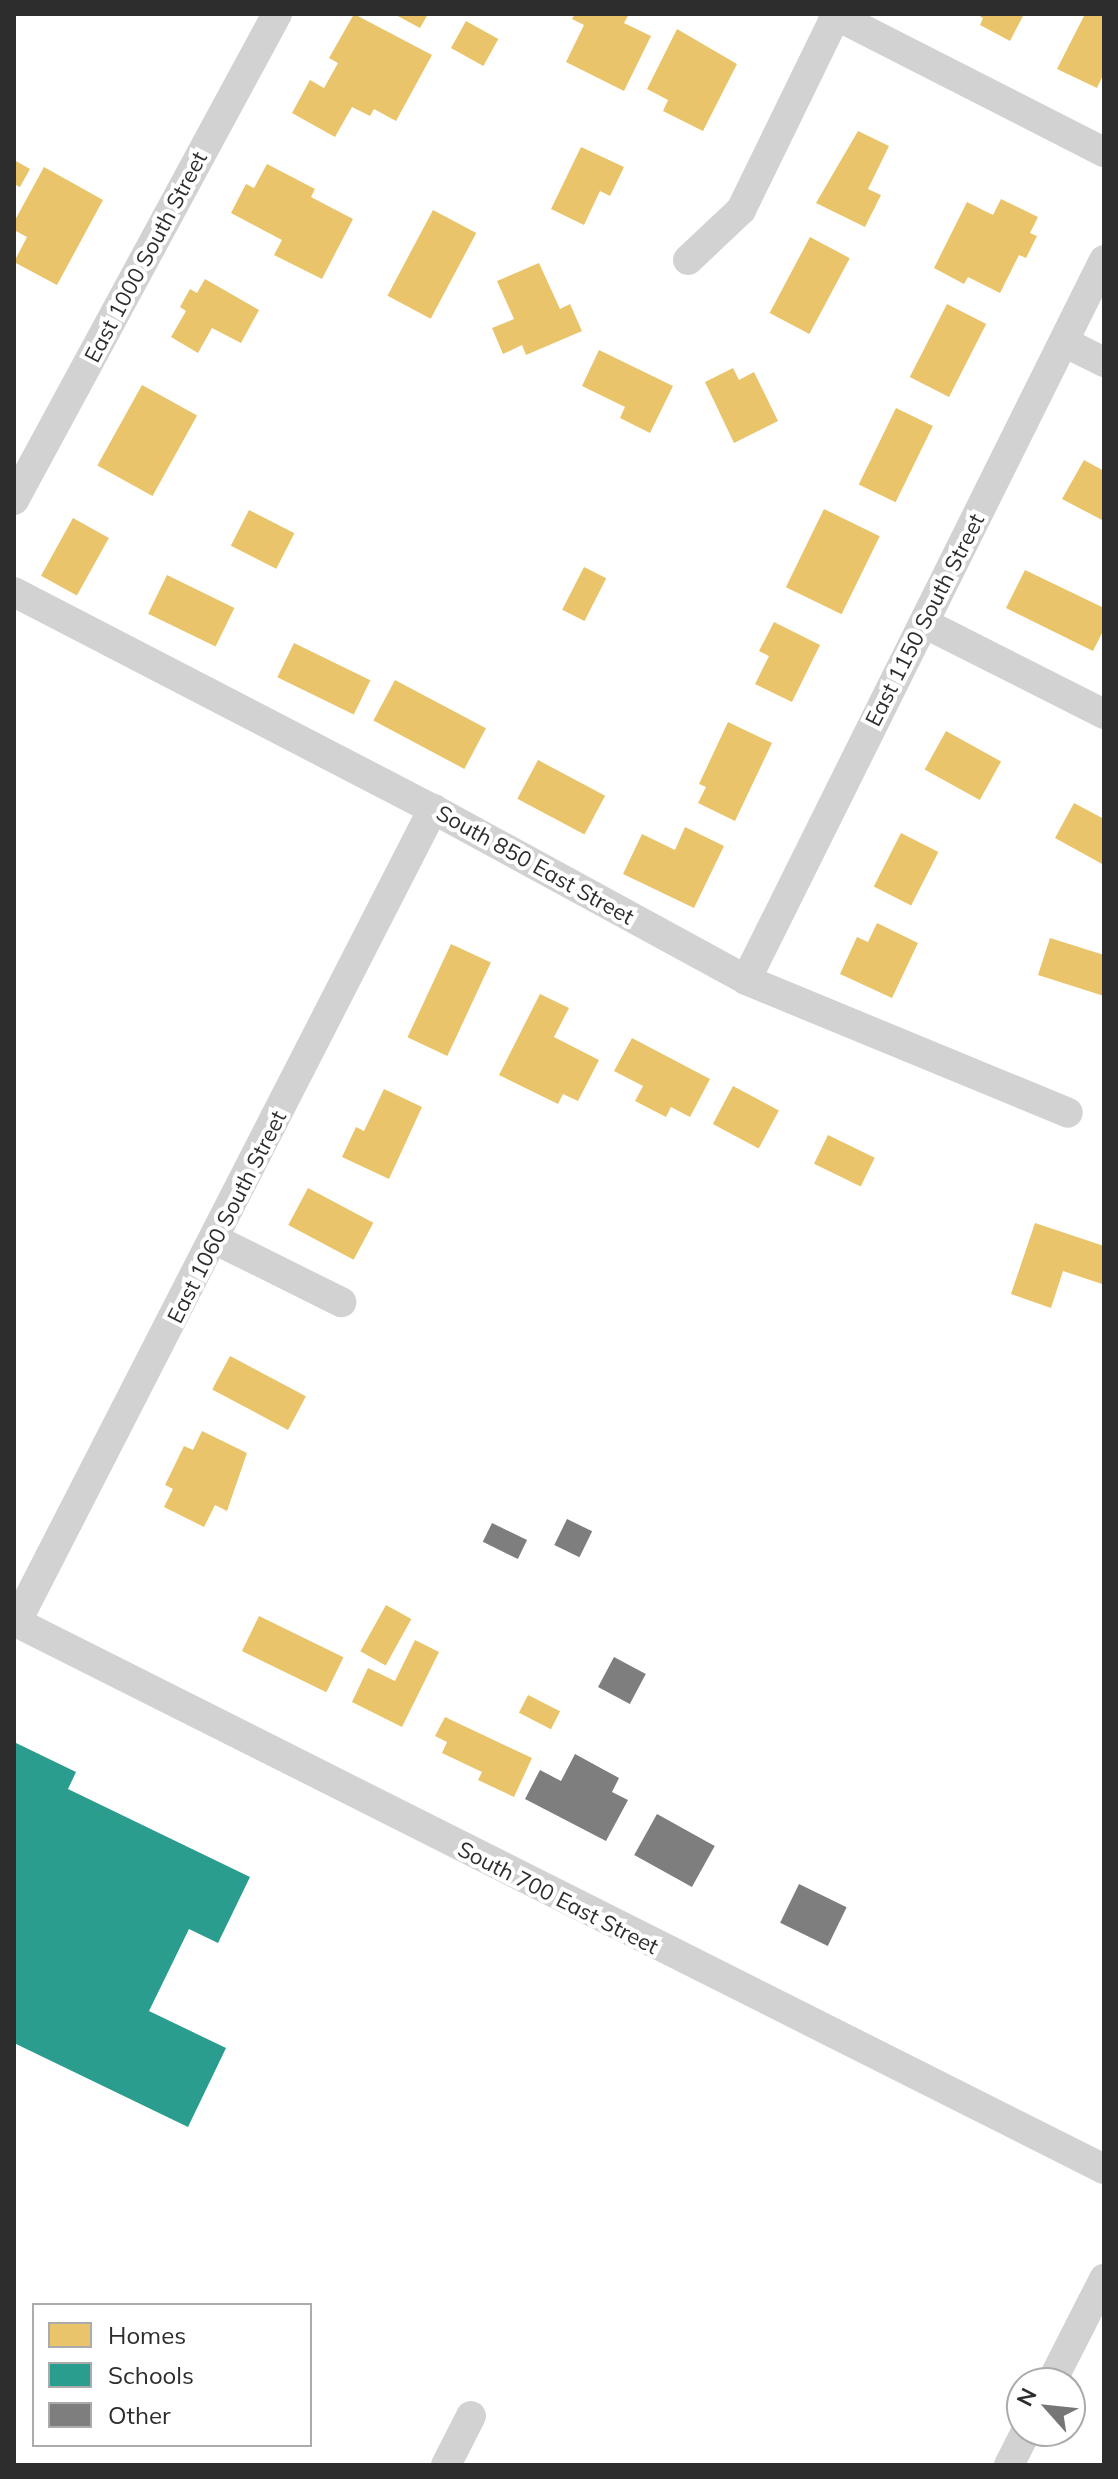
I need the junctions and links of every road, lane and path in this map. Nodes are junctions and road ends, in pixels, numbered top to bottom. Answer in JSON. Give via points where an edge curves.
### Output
{"nodes":[{"id":1,"x":277,"y":14,"type":"edge"},
{"id":2,"x":834,"y":15,"type":"edge"},
{"id":3,"x":1104,"y":152,"type":"edge"},
{"id":4,"x":688,"y":260,"type":"dead end"},
{"id":5,"x":1104,"y":260,"type":"edge"},
{"id":6,"x":1064,"y":342,"type":"junction"},
{"id":7,"x":1104,"y":362,"type":"edge"},
{"id":8,"x":14,"y":500,"type":"edge"},
{"id":9,"x":14,"y":592,"type":"edge"},
{"id":10,"x":924,"y":623,"type":"junction"},
{"id":11,"x":1104,"y":714,"type":"edge"},
{"id":12,"x":433,"y":809,"type":"junction"},
{"id":13,"x":746,"y":980,"type":"junction"},
{"id":14,"x":1068,"y":1113,"type":"dead end"},
{"id":15,"x":216,"y":1240,"type":"junction"},
{"id":16,"x":341,"y":1302,"type":"dead end"},
{"id":17,"x":15,"y":1622,"type":"edge"},
{"id":18,"x":1104,"y":2169,"type":"edge"},
{"id":19,"x":1104,"y":2279,"type":"edge"},
{"id":20,"x":1059,"y":2367,"type":"edge"},
{"id":21,"x":471,"y":2416,"type":"dead end"},
{"id":22,"x":1018,"y":2447,"type":"edge"},
{"id":23,"x":446,"y":2465,"type":"edge"},
{"id":24,"x":1009,"y":2465,"type":"edge"}],
"edges":[{"from":1,"to":8,"type":"street","name":"East 1000 South Street"},
{"from":2,"to":3,"type":"street"},
{"from":2,"to":4,"type":"street","via":[[741,210]]},
{"from":5,"to":6,"type":"street","name":"East 1150 South Street"},
{"from":6,"to":7,"type":"street"},
{"from":6,"to":10,"type":"street","name":"East 1150 South Street"},
{"from":9,"to":12,"type":"street","name":"South 850 East Street"},
{"from":10,"to":11,"type":"street"},
{"from":10,"to":13,"type":"street","name":"East 1150 South Street"},
{"from":12,"to":13,"type":"street","name":"South 850 East Street"},
{"from":12,"to":15,"type":"street","name":"East 1060 South Street"},
{"from":13,"to":14,"type":"street","name":"South 850 East Street"},
{"from":15,"to":16,"type":"street"},
{"from":15,"to":17,"type":"street","name":"East 1060 South Street"},
{"from":17,"to":18,"type":"street","name":"South 700 East Street"},
{"from":19,"to":20,"type":"street"},
{"from":21,"to":23,"type":"street"},
{"from":22,"to":24,"type":"street"}]}
